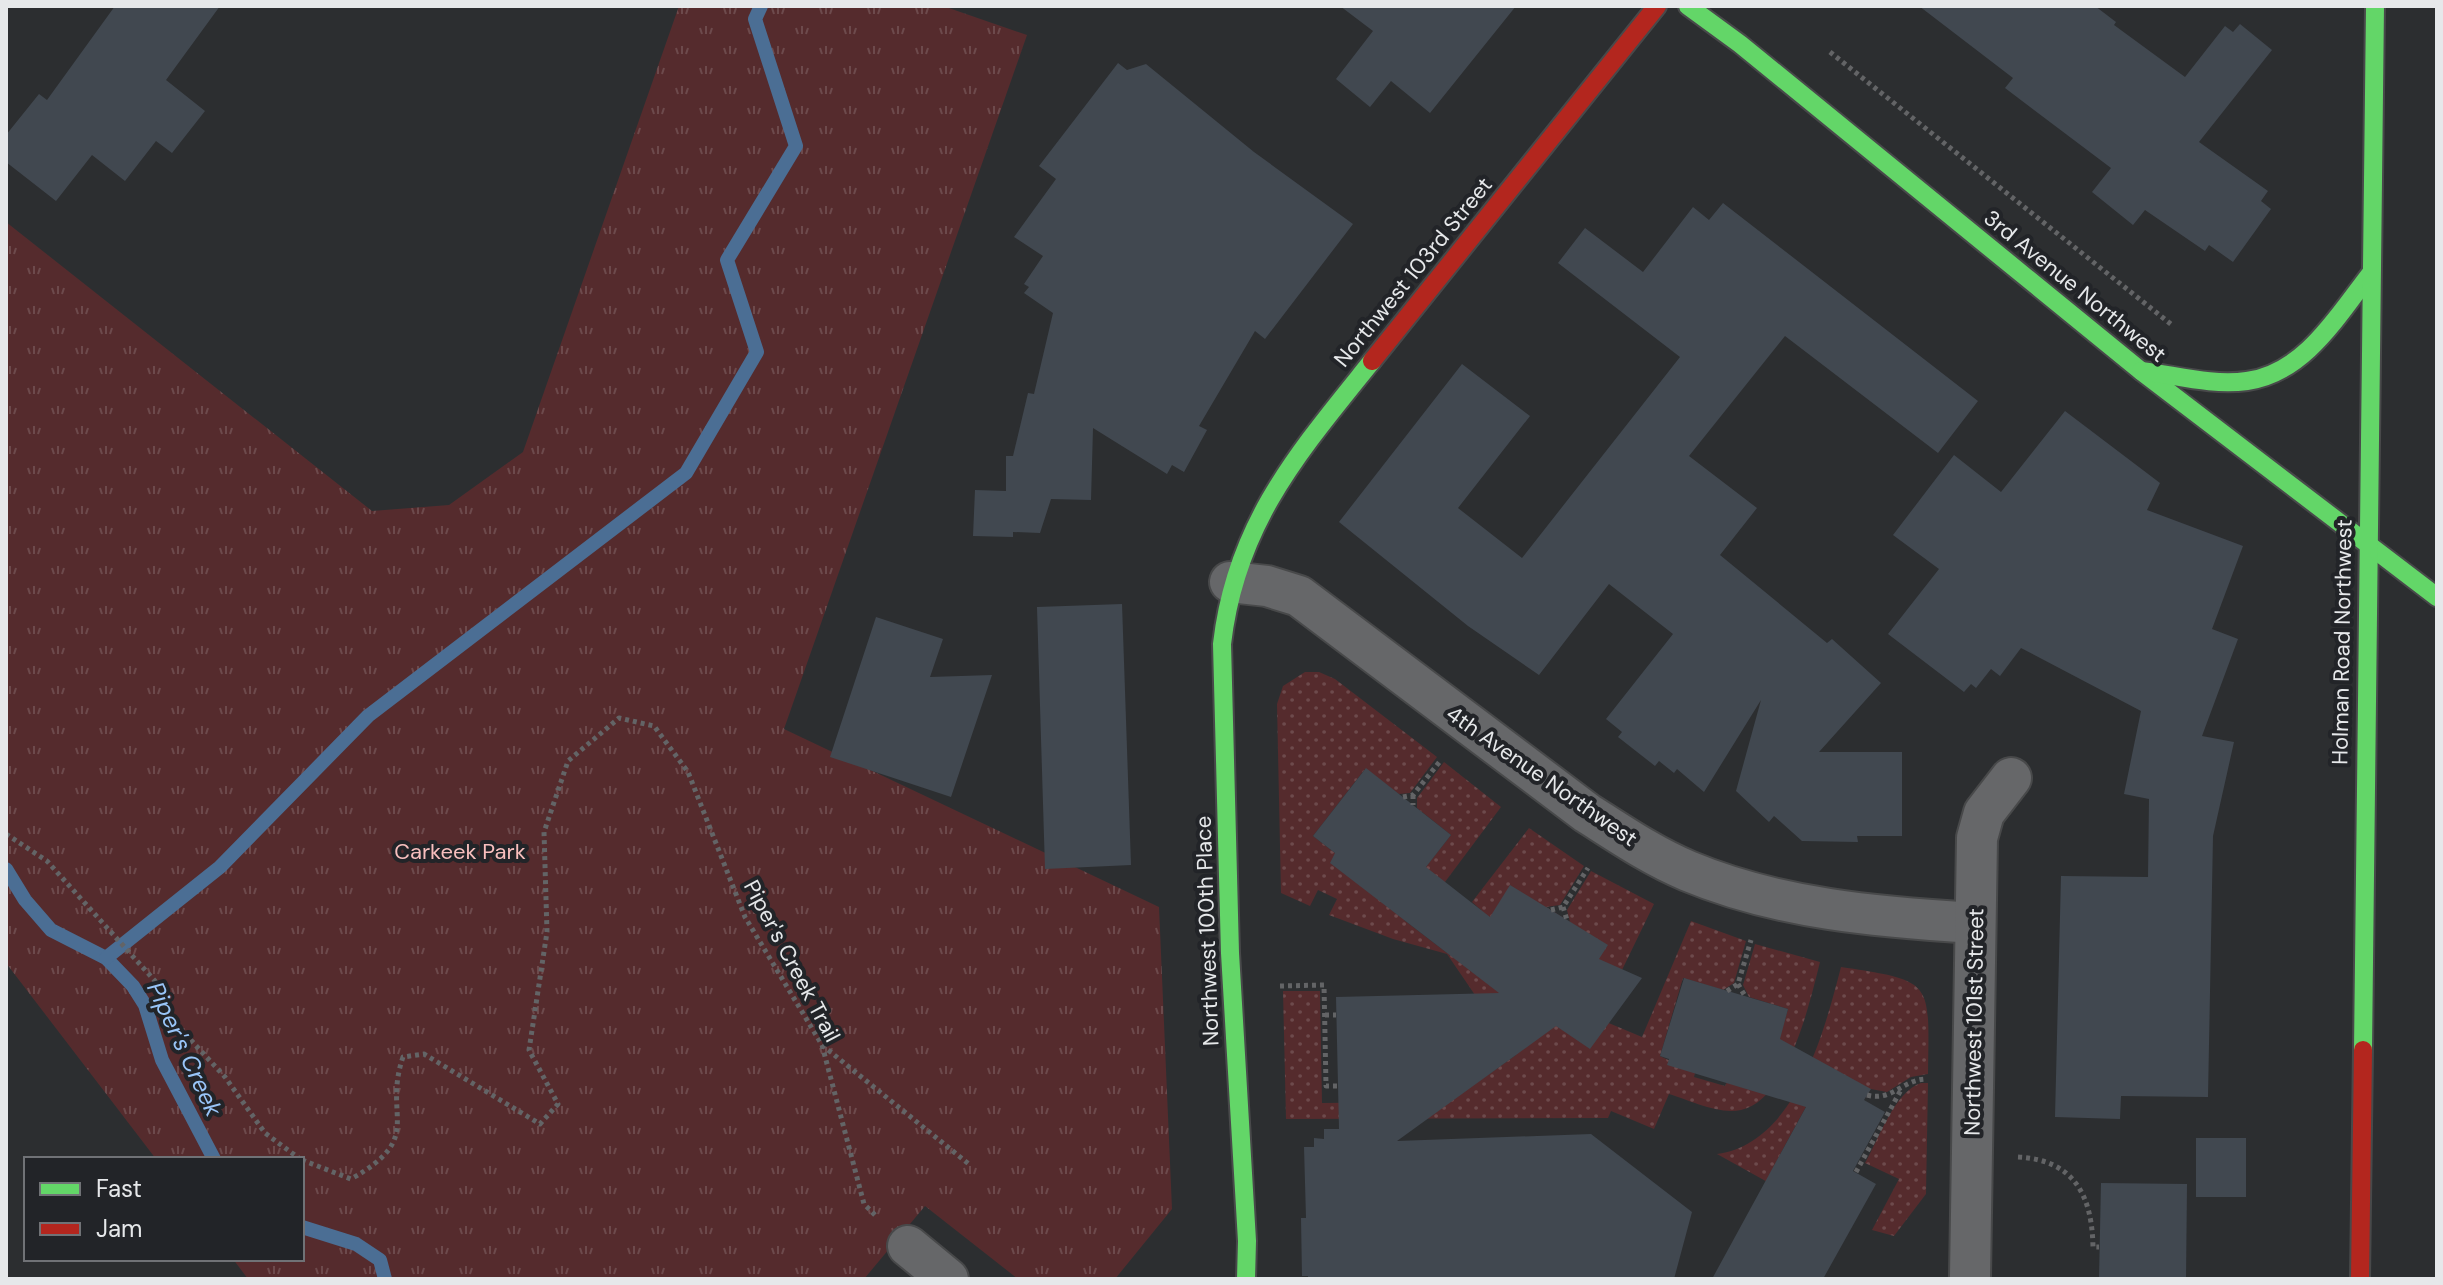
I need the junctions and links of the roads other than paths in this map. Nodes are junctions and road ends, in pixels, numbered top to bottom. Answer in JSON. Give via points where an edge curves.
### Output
{"nodes":[{"id":1,"x":1657,"y":6,"type":"edge"},
{"id":2,"x":1688,"y":6,"type":"edge"},
{"id":3,"x":2375,"y":6,"type":"edge"},
{"id":4,"x":2371,"y":273,"type":"junction"},
{"id":5,"x":2141,"y":371,"type":"junction"},
{"id":6,"x":2366,"y":545,"type":"junction"},
{"id":7,"x":1230,"y":582,"type":"junction"},
{"id":8,"x":2437,"y":597,"type":"edge"},
{"id":9,"x":2011,"y":778,"type":"dead end"},
{"id":10,"x":1975,"y":923,"type":"junction"},
{"id":11,"x":897,"y":1235,"type":"road end"},
{"id":12,"x":1970,"y":1276,"type":"dead end"},
{"id":13,"x":948,"y":1279,"type":"edge"},
{"id":14,"x":1246,"y":1279,"type":"edge"},
{"id":15,"x":2360,"y":1279,"type":"edge"}],
"edges":[{"from":1,"to":7,"type":"main road","name":"Northwest 103rd Street","via":[[1276,482],[1254,520]]},
{"from":2,"to":5,"type":"main road","name":"3rd Avenue Northwest"},
{"from":3,"to":4,"type":"main road","name":"Holman Road Northwest"},
{"from":4,"to":5,"type":"main road","via":[[2308,351],[2270,375],[2247,381]]},
{"from":4,"to":6,"type":"main road","name":"Holman Road Northwest"},
{"from":5,"to":6,"type":"main road","name":"3rd Avenue Northwest"},
{"from":6,"to":8,"type":"main road","name":"3rd Avenue Northwest"},
{"from":6,"to":15,"type":"main road","name":"Holman Road Northwest"},
{"from":7,"to":10,"type":"street","name":"4th Avenue Northwest","via":[[1299,596],[1587,813],[1689,871],[1774,898],[1860,916]]},
{"from":7,"to":14,"type":"main road","name":"Northwest 100th Place","via":[[1223,667]]},
{"from":9,"to":10,"type":"street","name":"Northwest 101st Street","via":[[1984,813],[1977,838]]},
{"from":10,"to":12,"type":"street","name":"Northwest 101st Street"},
{"from":11,"to":13,"type":"street"}]}
